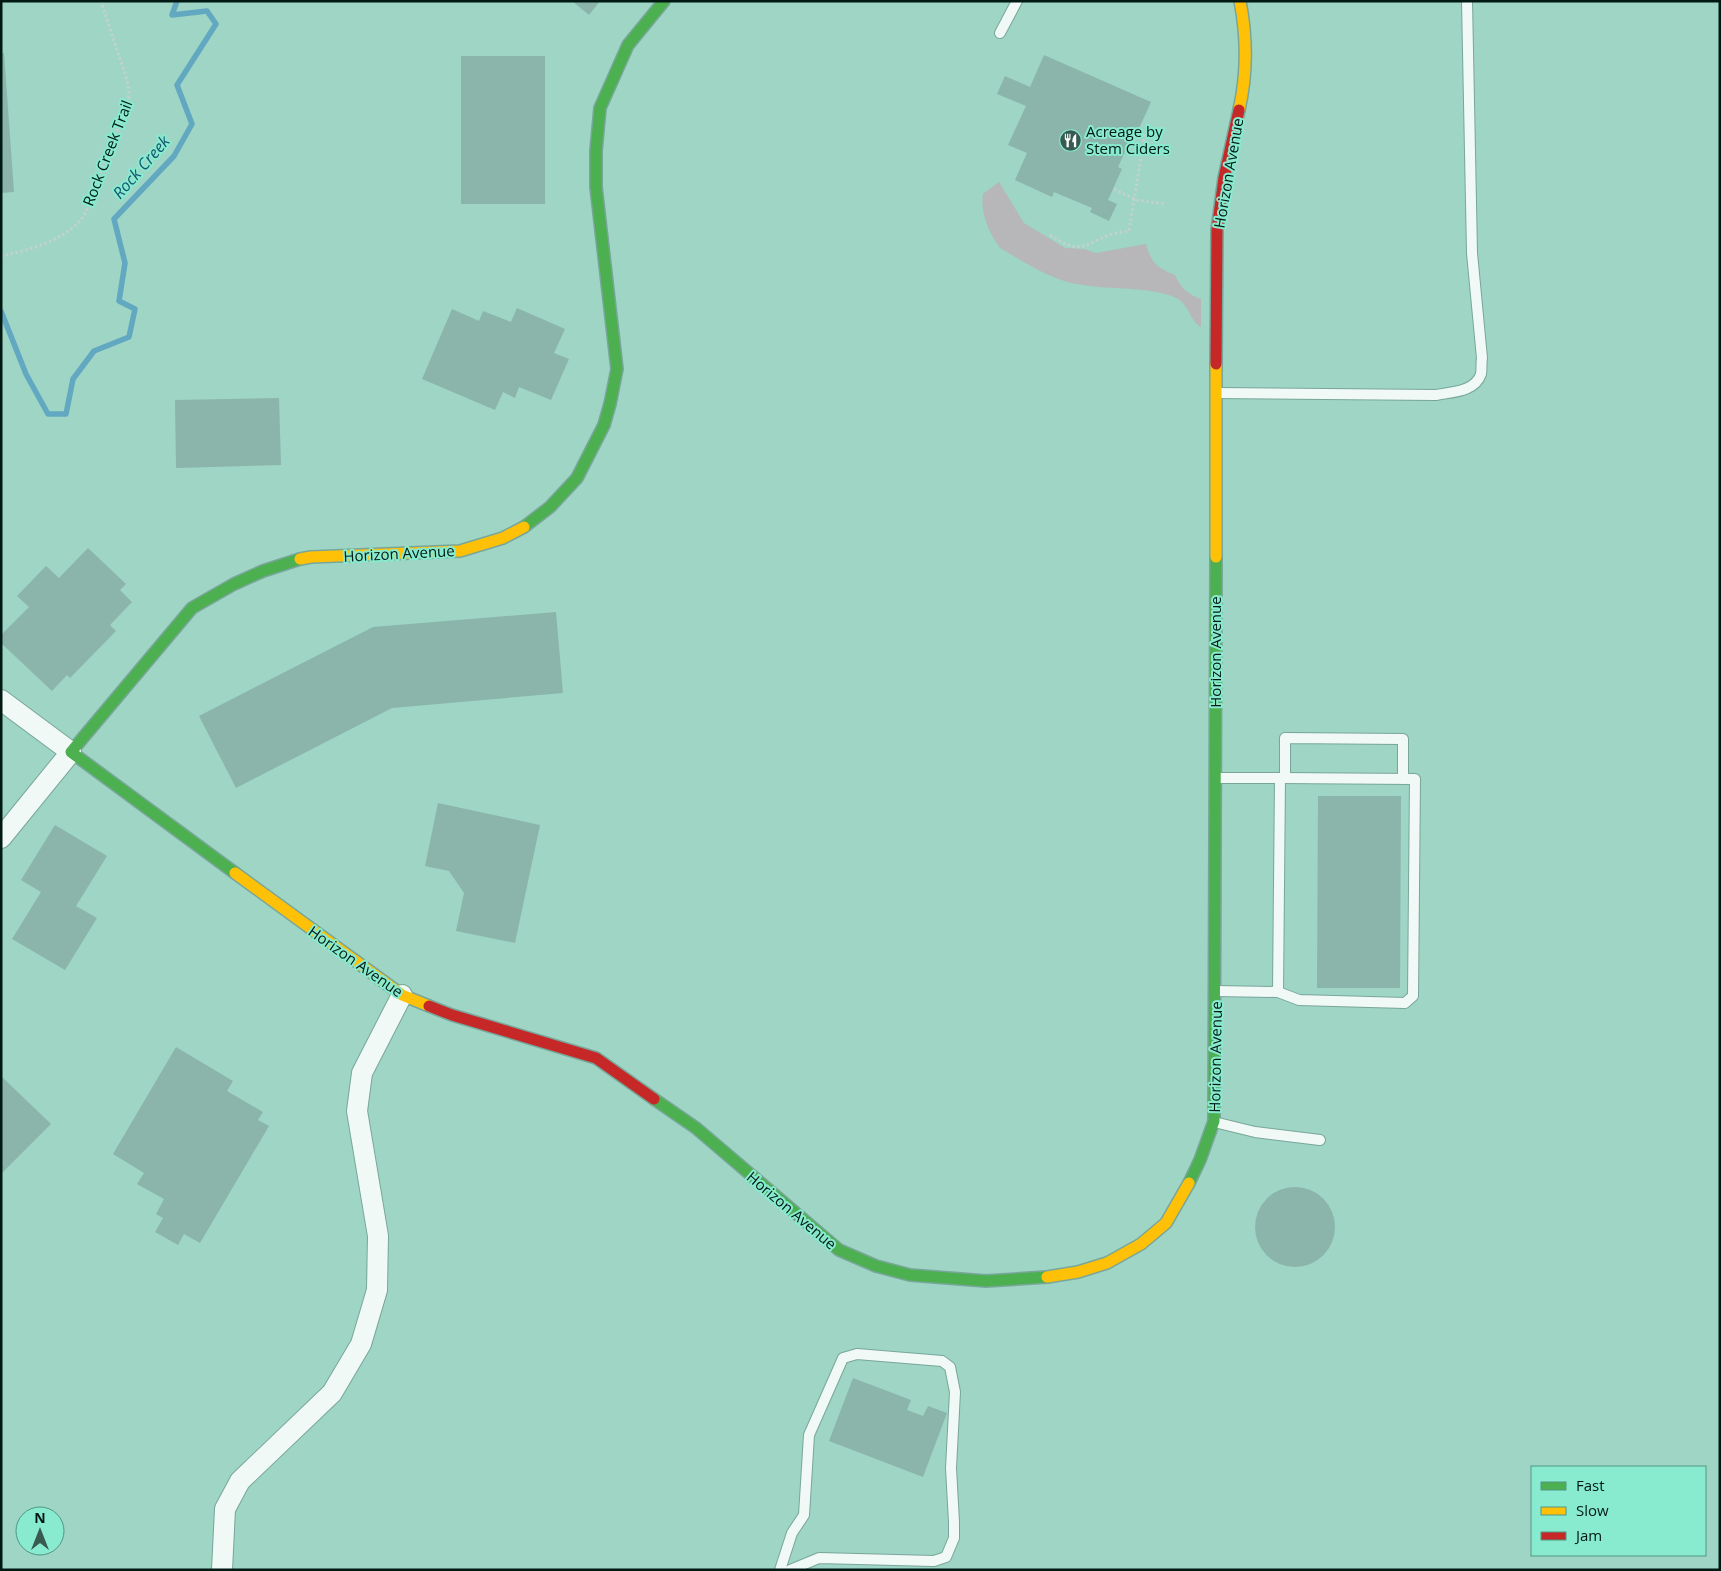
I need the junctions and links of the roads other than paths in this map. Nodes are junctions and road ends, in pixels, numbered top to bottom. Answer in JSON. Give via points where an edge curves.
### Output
{"nodes":[{"id":1,"x":664,"y":1,"type":"edge"},
{"id":2,"x":1018,"y":1,"type":"edge"},
{"id":3,"x":1240,"y":1,"type":"edge"},
{"id":4,"x":1467,"y":1,"type":"edge"},
{"id":5,"x":1000,"y":33,"type":"dead end"},
{"id":6,"x":1216,"y":393,"type":"junction"},
{"id":7,"x":1,"y":700,"type":"edge"},
{"id":8,"x":71,"y":752,"type":"junction"},
{"id":9,"x":1215,"y":778,"type":"junction"},
{"id":10,"x":1282,"y":778,"type":"junction"},
{"id":11,"x":1403,"y":779,"type":"junction"},
{"id":12,"x":1,"y":838,"type":"edge"},
{"id":13,"x":1215,"y":991,"type":"junction"},
{"id":14,"x":1278,"y":992,"type":"junction"},
{"id":15,"x":402,"y":995,"type":"junction"},
{"id":16,"x":1214,"y":1122,"type":"junction"},
{"id":17,"x":1320,"y":1140,"type":"dead end"},
{"id":18,"x":222,"y":1570,"type":"edge"},
{"id":19,"x":780,"y":1570,"type":"edge"},
{"id":20,"x":790,"y":1570,"type":"edge"}],
"edges":[{"from":1,"to":8,"type":"street","name":"Horizon Avenue","via":[[628,45],[600,108],[596,187],[617,369],[604,425],[577,478],[550,507],[526,526],[503,538],[460,551],[311,557],[262,571],[234,584],[192,608]]},
{"from":2,"to":5,"type":"lane"},
{"from":3,"to":6,"type":"street","name":"Horizon Avenue","via":[[1246,51],[1244,90],[1224,178],[1217,230]]},
{"from":4,"to":6,"type":"lane","via":[[1472,253],[1482,358],[1481,373],[1475,384],[1461,391],[1436,395]]},
{"from":6,"to":9,"type":"street","name":"Horizon Avenue"},
{"from":7,"to":8,"type":"street","name":"Horizon Avenue"},
{"from":8,"to":12,"type":"street"},
{"from":8,"to":15,"type":"street","name":"Horizon Avenue"},
{"from":9,"to":10,"type":"lane"},
{"from":9,"to":13,"type":"street","name":"Horizon Avenue"},
{"from":10,"to":11,"type":"lane"},
{"from":10,"to":11,"type":"lane","via":[[1285,738],[1403,739]]},
{"from":10,"to":14,"type":"lane"},
{"from":11,"to":14,"type":"lane","via":[[1415,779],[1413,996],[1405,1003],[1299,1000]]},
{"from":13,"to":14,"type":"lane"},
{"from":13,"to":16,"type":"street","name":"Horizon Avenue"},
{"from":15,"to":16,"type":"street","name":"Horizon Avenue","via":[[452,1015],[596,1058],[696,1128],[839,1250],[876,1266],[910,1275],[986,1281],[1038,1278],[1078,1272],[1107,1263],[1141,1244],[1166,1223],[1184,1194]]},
{"from":15,"to":18,"type":"street","via":[[362,1074],[357,1111],[378,1236],[377,1290],[361,1344],[332,1393],[240,1481],[225,1509]]},
{"from":16,"to":17,"type":"lane","via":[[1255,1132]]},
{"from":19,"to":20,"type":"lane","via":[[792,1533],[804,1515],[810,1435],[843,1358],[857,1354],[942,1361],[950,1368],[955,1392],[951,1468],[954,1538],[946,1557],[934,1561],[819,1558]]}]}
